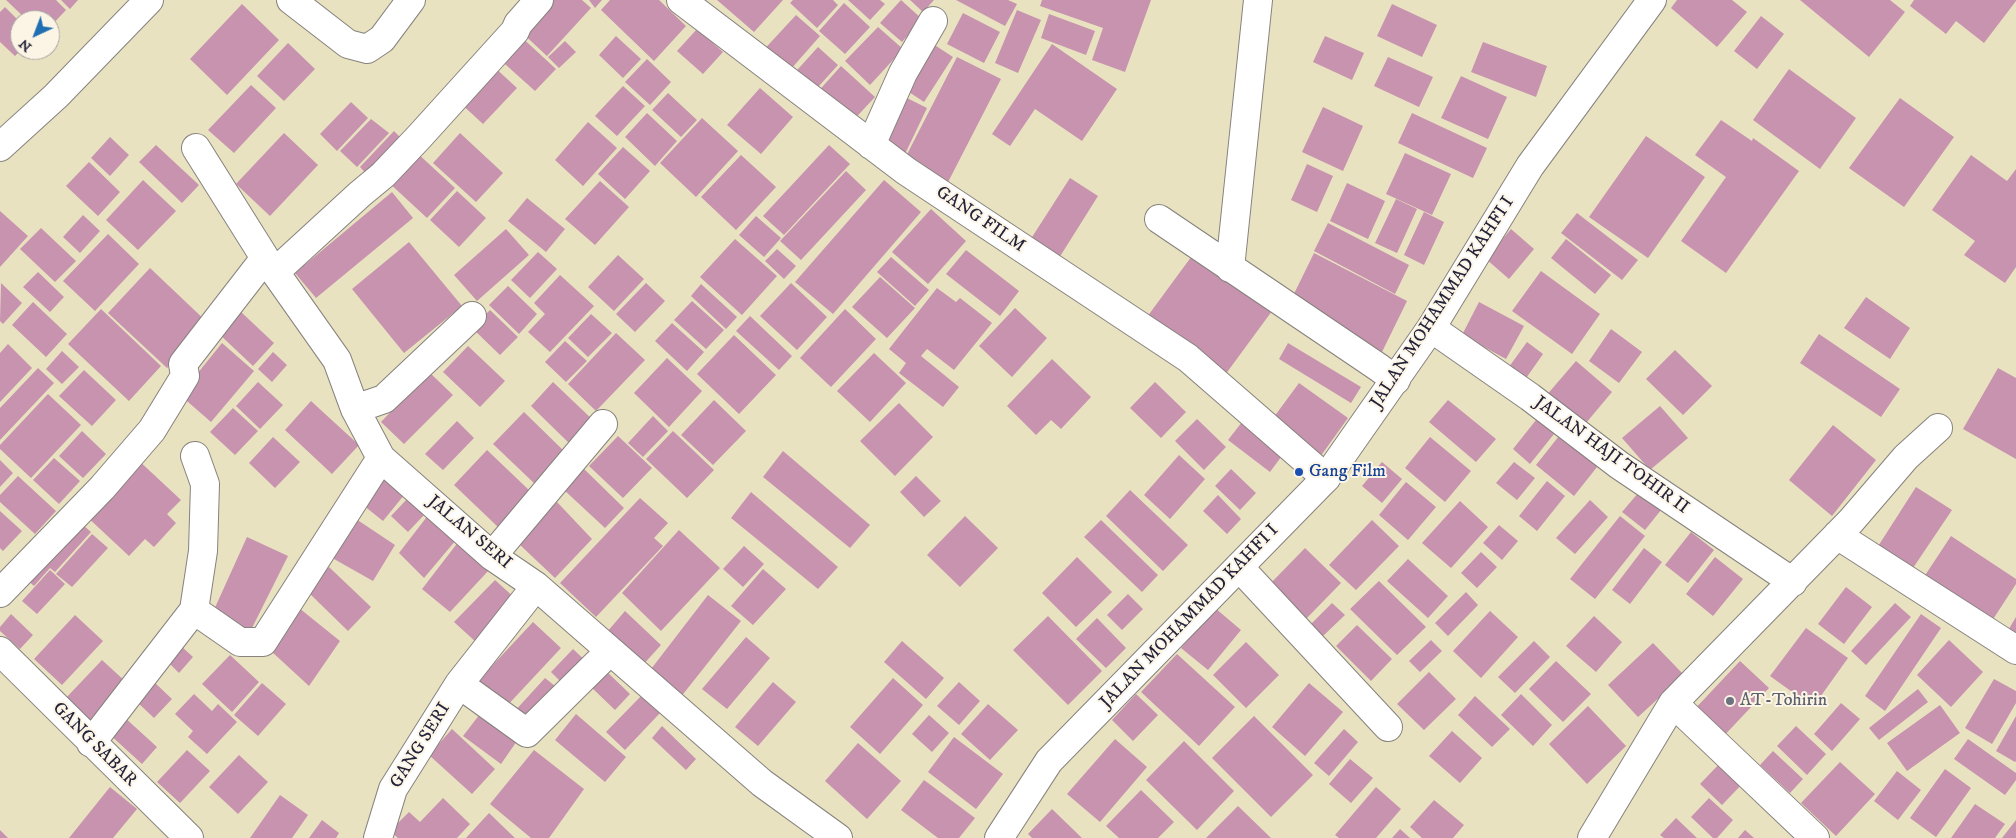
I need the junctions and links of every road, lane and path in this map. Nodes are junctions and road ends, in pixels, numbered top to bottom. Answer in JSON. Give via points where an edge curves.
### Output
{"nodes":[{"id":1,"x":149,"y":0,"type":"edge"},
{"id":2,"x":291,"y":0,"type":"edge"},
{"id":3,"x":411,"y":0,"type":"edge"},
{"id":4,"x":539,"y":0,"type":"edge"},
{"id":5,"x":681,"y":0,"type":"edge"},
{"id":6,"x":1258,"y":0,"type":"edge"},
{"id":7,"x":1652,"y":0,"type":"edge"},
{"id":8,"x":933,"y":21,"type":"dead end"},
{"id":9,"x":871,"y":145,"type":"junction"},
{"id":10,"x":0,"y":147,"type":"edge"},
{"id":11,"x":196,"y":148,"type":"dead end"},
{"id":12,"x":1159,"y":219,"type":"dead end"},
{"id":13,"x":270,"y":265,"type":"junction"},
{"id":14,"x":1230,"y":268,"type":"junction"},
{"id":15,"x":472,"y":316,"type":"dead end"},
{"id":16,"x":1431,"y":328,"type":"junction"},
{"id":17,"x":1396,"y":380,"type":"junction"},
{"id":18,"x":355,"y":409,"type":"junction"},
{"id":19,"x":603,"y":424,"type":"dead end"},
{"id":20,"x":1938,"y":428,"type":"dead end"},
{"id":21,"x":195,"y":456,"type":"dead end"},
{"id":22,"x":381,"y":458,"type":"junction"},
{"id":23,"x":1326,"y":478,"type":"junction"},
{"id":24,"x":1837,"y":535,"type":"junction"},
{"id":25,"x":492,"y":556,"type":"junction"},
{"id":26,"x":1239,"y":567,"type":"junction"},
{"id":27,"x":1798,"y":575,"type":"junction"},
{"id":28,"x":536,"y":586,"type":"junction"},
{"id":29,"x":0,"y":592,"type":"edge"},
{"id":30,"x":194,"y":610,"type":"junction"},
{"id":31,"x":2016,"y":650,"type":"edge"},
{"id":32,"x":0,"y":651,"type":"edge"},
{"id":33,"x":609,"y":652,"type":"junction"},
{"id":34,"x":459,"y":684,"type":"junction"},
{"id":35,"x":1673,"y":703,"type":"junction"},
{"id":36,"x":1388,"y":728,"type":"dead end"},
{"id":37,"x":91,"y":743,"type":"junction"},
{"id":38,"x":189,"y":838,"type":"edge"},
{"id":39,"x":378,"y":838,"type":"edge"},
{"id":40,"x":838,"y":838,"type":"edge"},
{"id":41,"x":999,"y":838,"type":"edge"},
{"id":42,"x":1592,"y":838,"type":"edge"},
{"id":43,"x":1815,"y":838,"type":"edge"}],
"edges":[{"from":1,"to":10,"type":"street","via":[[56,96]]},
{"from":2,"to":3,"type":"street","via":[[348,44],[367,49],[382,39]]},
{"from":4,"to":13,"type":"street","via":[[490,60],[383,175]]},
{"from":5,"to":9,"type":"street","name":"GANG FILM"},
{"from":6,"to":14,"type":"street"},
{"from":7,"to":16,"type":"street","name":"JALAN MOHAMMAD KAHFI I","via":[[1530,166]]},
{"from":8,"to":9,"type":"street","via":[[903,73]]},
{"from":9,"to":23,"type":"street","name":"GANG FILM","via":[[914,177],[1188,358]]},
{"from":11,"to":13,"type":"street","name":"JALAN SERI"},
{"from":12,"to":14,"type":"street"},
{"from":13,"to":18,"type":"street","name":"JALAN SERI","via":[[337,360]]},
{"from":13,"to":29,"type":"street","via":[[183,364],[185,376],[152,430],[102,488]]},
{"from":14,"to":17,"type":"street"},
{"from":15,"to":18,"type":"street","via":[[384,400]]},
{"from":16,"to":17,"type":"street","name":"JALAN MOHAMMAD KAHFI I"},
{"from":16,"to":27,"type":"street","name":"JALAN HAJI TOHIR II","via":[[1619,464]]},
{"from":17,"to":23,"type":"street","name":"JALAN MOHAMMAD KAHFI I"},
{"from":18,"to":22,"type":"street","name":"JALAN SERI"},
{"from":19,"to":25,"type":"street"},
{"from":20,"to":24,"type":"street","via":[[1906,457]]},
{"from":21,"to":30,"type":"street","via":[[206,484],[203,551]]},
{"from":22,"to":25,"type":"street","name":"JALAN SERI"},
{"from":22,"to":30,"type":"street","via":[[262,642],[240,642]]},
{"from":23,"to":26,"type":"street","name":"JALAN MOHAMMAD KAHFI I"},
{"from":24,"to":27,"type":"street"},
{"from":24,"to":31,"type":"street"},
{"from":25,"to":28,"type":"street","name":"JALAN SERI"},
{"from":26,"to":36,"type":"street"},
{"from":26,"to":41,"type":"street","name":"JALAN MOHAMMAD KAHFI I","via":[[1049,762]]},
{"from":27,"to":35,"type":"street"},
{"from":28,"to":33,"type":"street","name":"JALAN SERI"},
{"from":28,"to":34,"type":"street","name":"GANG SERI"},
{"from":30,"to":37,"type":"street"},
{"from":32,"to":37,"type":"street","name":"GANG SABAR"},
{"from":33,"to":34,"type":"street","name":"GANG SERI","via":[[527,733]]},
{"from":33,"to":40,"type":"street","name":"JALAN SERI","via":[[762,783]]},
{"from":34,"to":39,"type":"street","name":"GANG SERI","via":[[392,789]]},
{"from":35,"to":42,"type":"street"},
{"from":35,"to":43,"type":"street"},
{"from":37,"to":38,"type":"street","name":"GANG SABAR"}]}
